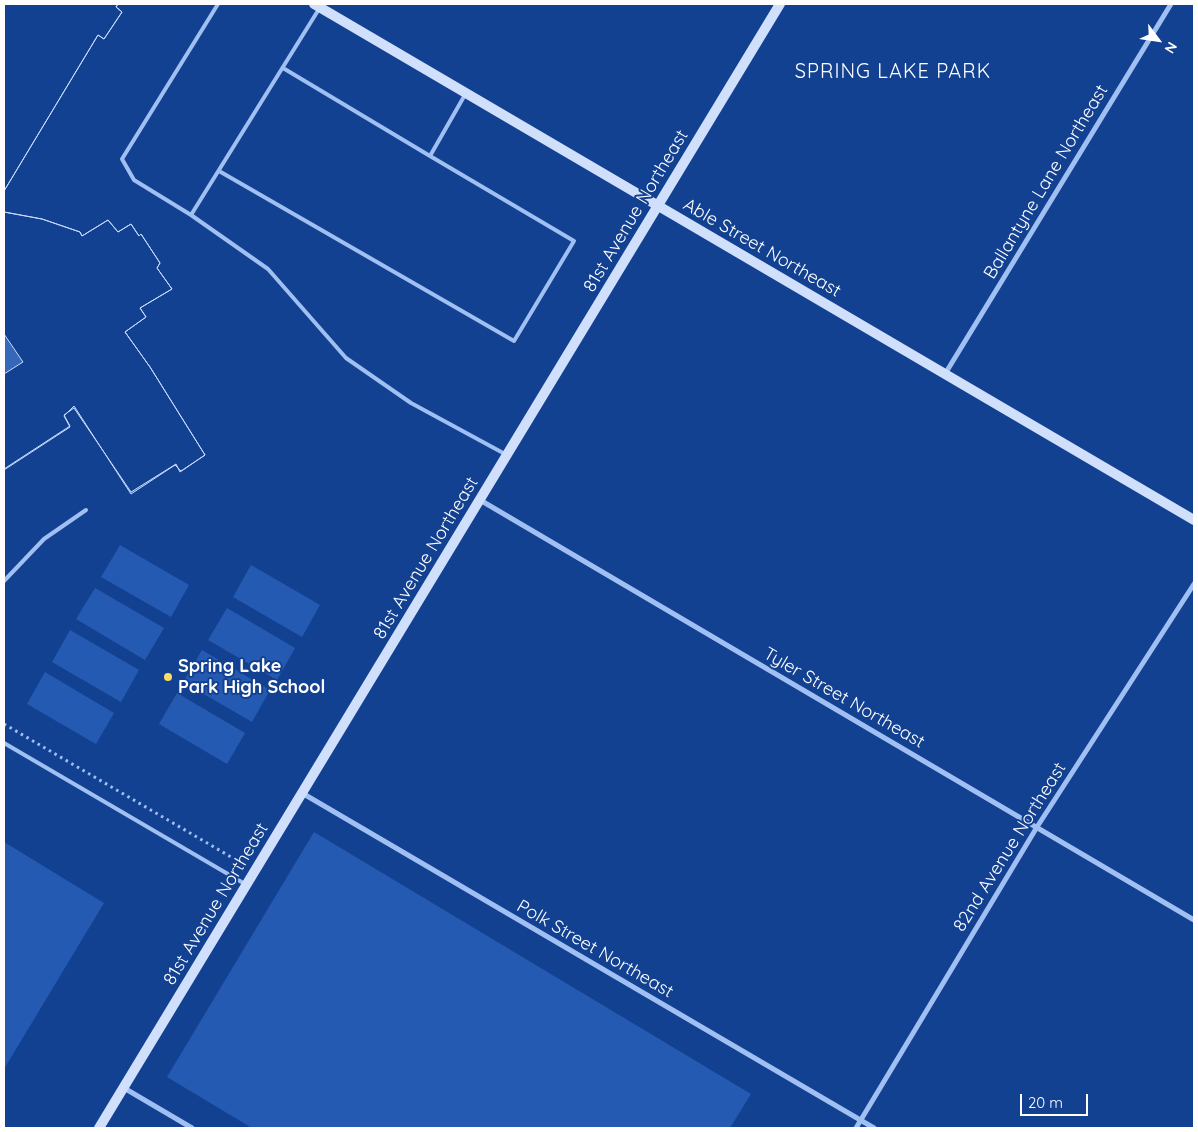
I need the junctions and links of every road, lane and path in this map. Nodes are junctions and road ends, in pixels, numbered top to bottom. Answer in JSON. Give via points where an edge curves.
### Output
{"nodes":[{"id":1,"x":218,"y":4,"type":"edge"},
{"id":2,"x":780,"y":4,"type":"edge"},
{"id":3,"x":1171,"y":4,"type":"edge"},
{"id":4,"x":317,"y":6,"type":"edge"},
{"id":5,"x":283,"y":68,"type":"junction"},
{"id":6,"x":466,"y":93,"type":"junction"},
{"id":7,"x":430,"y":156,"type":"junction"},
{"id":8,"x":219,"y":171,"type":"junction"},
{"id":9,"x":658,"y":206,"type":"junction"},
{"id":10,"x":191,"y":215,"type":"junction"},
{"id":11,"x":945,"y":374,"type":"junction"},
{"id":12,"x":507,"y":456,"type":"junction"},
{"id":13,"x":480,"y":500,"type":"junction"},
{"id":14,"x":86,"y":510,"type":"dead end"},
{"id":15,"x":1194,"y":520,"type":"edge"},
{"id":16,"x":4,"y":581,"type":"edge"},
{"id":17,"x":1194,"y":584,"type":"edge"},
{"id":18,"x":4,"y":724,"type":"edge"},
{"id":19,"x":4,"y":743,"type":"edge"},
{"id":20,"x":302,"y":793,"type":"junction"},
{"id":21,"x":1037,"y":827,"type":"junction"},
{"id":22,"x":231,"y":857,"type":"dead end"},
{"id":23,"x":247,"y":885,"type":"junction"},
{"id":24,"x":1194,"y":920,"type":"edge"},
{"id":25,"x":124,"y":1088,"type":"junction"},
{"id":26,"x":860,"y":1120,"type":"junction"},
{"id":27,"x":99,"y":1128,"type":"edge"},
{"id":28,"x":192,"y":1128,"type":"edge"},
{"id":29,"x":856,"y":1128,"type":"edge"},
{"id":30,"x":874,"y":1128,"type":"edge"}],
"edges":[{"from":1,"to":10,"type":"lane","via":[[122,159],[134,180]]},
{"from":2,"to":9,"type":"street","name":"81st Avenue Northeast"},
{"from":3,"to":11,"type":"street","name":"Ballantyne Lane Northeast"},
{"from":4,"to":5,"type":"lane"},
{"from":4,"to":6,"type":"street","name":"Able Street Northeast"},
{"from":5,"to":7,"type":"lane"},
{"from":5,"to":8,"type":"lane"},
{"from":6,"to":7,"type":"lane"},
{"from":6,"to":9,"type":"street","name":"Able Street Northeast"},
{"from":7,"to":8,"type":"lane","via":[[574,241],[514,341]]},
{"from":8,"to":10,"type":"lane"},
{"from":9,"to":11,"type":"street","name":"Able Street Northeast"},
{"from":9,"to":12,"type":"street","name":"81st Avenue Northeast"},
{"from":10,"to":12,"type":"lane","via":[[268,269],[346,358],[411,403]]},
{"from":11,"to":15,"type":"street","name":"Able Street Northeast"},
{"from":12,"to":13,"type":"street","name":"81st Avenue Northeast"},
{"from":13,"to":20,"type":"street","name":"81st Avenue Northeast"},
{"from":13,"to":21,"type":"street","name":"Tyler Street Northeast"},
{"from":14,"to":16,"type":"lane","via":[[44,539]]},
{"from":17,"to":21,"type":"street","name":"82nd Avenue Northeast"},
{"from":18,"to":22,"type":"path"},
{"from":19,"to":23,"type":"lane"},
{"from":20,"to":23,"type":"street","name":"81st Avenue Northeast"},
{"from":20,"to":26,"type":"street","name":"Polk Street Northeast"},
{"from":21,"to":24,"type":"street","name":"Tyler Street Northeast"},
{"from":21,"to":26,"type":"street","name":"82nd Avenue Northeast"},
{"from":23,"to":25,"type":"street","name":"81st Avenue Northeast"},
{"from":25,"to":27,"type":"street","name":"81st Avenue Northeast"},
{"from":25,"to":28,"type":"street"},
{"from":26,"to":29,"type":"street","name":"82nd Avenue Northeast"},
{"from":26,"to":30,"type":"street","name":"Polk Street Northeast"}]}
